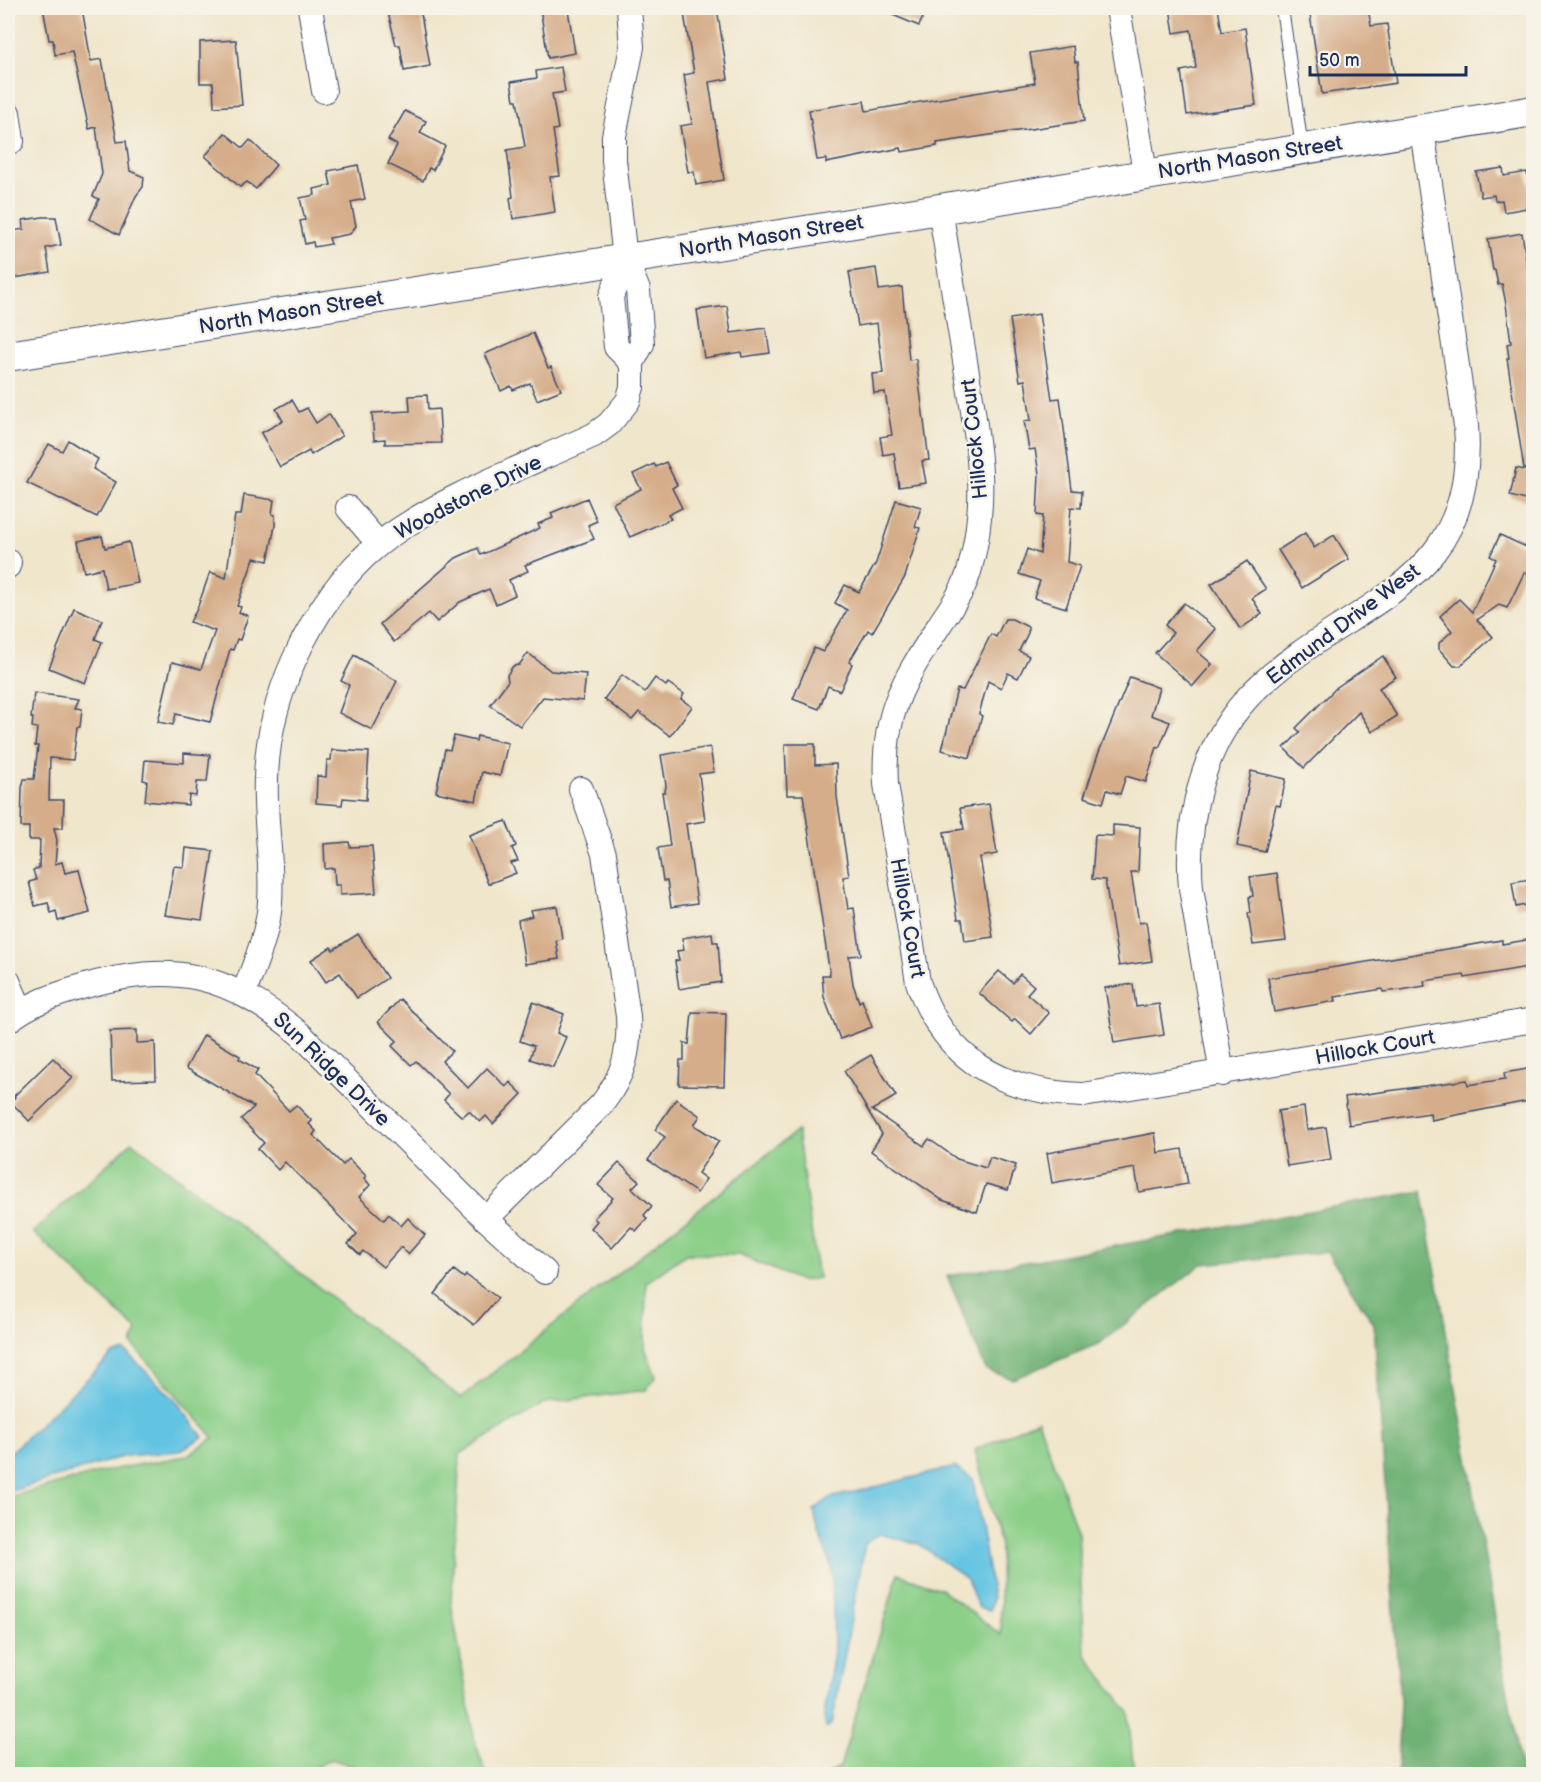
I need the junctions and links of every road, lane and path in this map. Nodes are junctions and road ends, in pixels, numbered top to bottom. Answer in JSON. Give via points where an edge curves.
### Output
{"nodes":[{"id":1,"x":310,"y":8,"type":"edge"},
{"id":2,"x":628,"y":8,"type":"edge"},
{"id":3,"x":1119,"y":8,"type":"edge"},
{"id":4,"x":1282,"y":8,"type":"edge"},
{"id":5,"x":324,"y":91,"type":"dead end"},
{"id":6,"x":1533,"y":111,"type":"edge"},
{"id":7,"x":8,"y":113,"type":"edge"},
{"id":8,"x":1422,"y":130,"type":"junction"},
{"id":9,"x":12,"y":141,"type":"dead end"},
{"id":10,"x":1302,"y":148,"type":"junction"},
{"id":11,"x":1145,"y":173,"type":"junction"},
{"id":12,"x":940,"y":209,"type":"junction"},
{"id":13,"x":625,"y":259,"type":"junction"},
{"id":14,"x":8,"y":356,"type":"edge"},
{"id":15,"x":348,"y":508,"type":"dead end"},
{"id":16,"x":379,"y":544,"type":"junction"},
{"id":17,"x":581,"y":789,"type":"dead end"},
{"id":18,"x":8,"y":981,"type":"edge"},
{"id":19,"x":244,"y":993,"type":"junction"},
{"id":20,"x":14,"y":1016,"type":"edge"},
{"id":21,"x":1533,"y":1020,"type":"edge"},
{"id":22,"x":1222,"y":1074,"type":"junction"},
{"id":23,"x":486,"y":1219,"type":"junction"},
{"id":24,"x":545,"y":1272,"type":"dead end"}],
"edges":[{"from":1,"to":5,"type":"street"},
{"from":2,"to":13,"type":"street","via":[[632,48],[614,136]]},
{"from":3,"to":11,"type":"street"},
{"from":4,"to":10,"type":"lane"},
{"from":6,"to":8,"type":"street","name":"North Mason Street"},
{"from":7,"to":9,"type":"street"},
{"from":8,"to":10,"type":"street","name":"North Mason Street"},
{"from":8,"to":22,"type":"street","name":"Edmund Drive West","via":[[1466,426],[1465,488],[1445,537],[1421,568],[1269,678],[1240,706],[1214,749],[1202,780],[1189,858]]},
{"from":10,"to":11,"type":"street","name":"North Mason Street"},
{"from":11,"to":12,"type":"street","name":"North Mason Street"},
{"from":12,"to":13,"type":"street","name":"North Mason Street"},
{"from":12,"to":22,"type":"street","name":"Hillock Court","via":[[979,442],[982,507],[969,571],[960,593],[906,678],[887,735],[886,784],[921,990],[943,1032],[966,1057],[1002,1081],[1026,1089],[1083,1095]]},
{"from":13,"to":14,"type":"street","name":"North Mason Street"},
{"from":13,"to":16,"type":"street","name":"Woodstone Drive","via":[[611,297],[616,347],[632,363],[632,387],[628,401],[609,424],[594,435],[471,491]]},
{"from":15,"to":16,"type":"street"},
{"from":16,"to":19,"type":"street","name":"Woodstone Drive","via":[[321,608],[305,635],[277,705],[266,780],[270,903],[264,940]]},
{"from":17,"to":23,"type":"street","via":[[604,854],[628,1016],[630,1043],[626,1064],[602,1104]]},
{"from":18,"to":20,"type":"street"},
{"from":19,"to":20,"type":"street","name":"Sun Ridge Drive","via":[[203,979],[147,973],[115,977],[48,997]]},
{"from":19,"to":23,"type":"street","name":"Sun Ridge Drive","via":[[300,1034]]},
{"from":21,"to":22,"type":"street","name":"Hillock Court"},
{"from":23,"to":24,"type":"street","name":"Sun Ridge Drive"}]}
